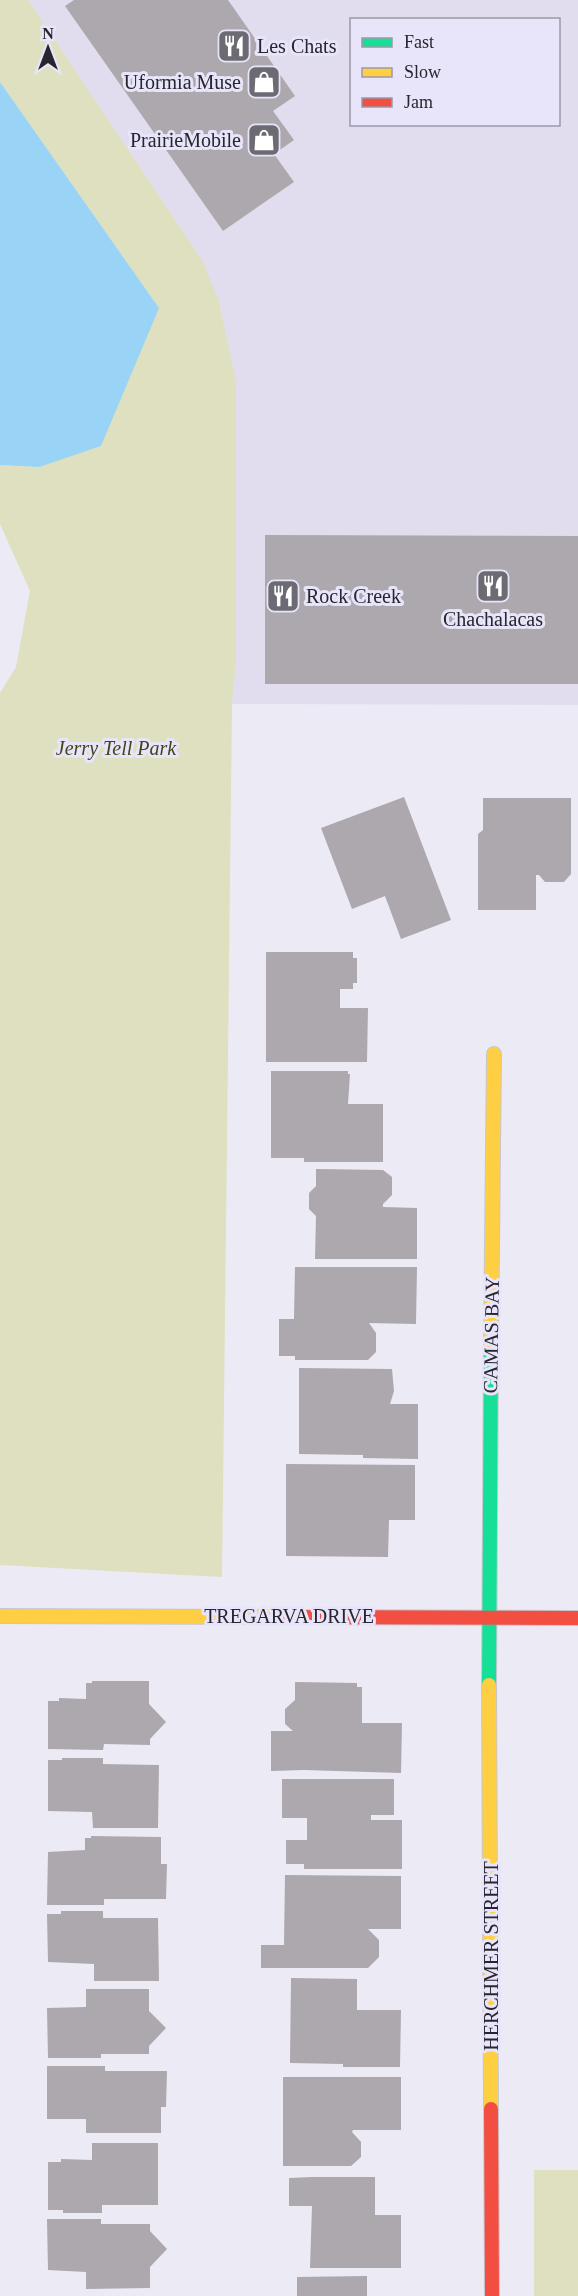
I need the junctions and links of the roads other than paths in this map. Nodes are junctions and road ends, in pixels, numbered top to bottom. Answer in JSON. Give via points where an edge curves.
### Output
{"nodes":[{"id":1,"x":494,"y":1054,"type":"dead end"},
{"id":2,"x":0,"y":1616,"type":"edge"},
{"id":3,"x":489,"y":1616,"type":"junction"},
{"id":4,"x":578,"y":1618,"type":"edge"},
{"id":5,"x":492,"y":2296,"type":"edge"}],
"edges":[{"from":1,"to":3,"type":"street","name":"CAMAS BAY"},
{"from":2,"to":3,"type":"street","name":"TREGARVA DRIVE"},
{"from":3,"to":4,"type":"street","name":"TREGARVA DRIVE"},
{"from":3,"to":5,"type":"street","name":"HERCHMER STREET"}]}
